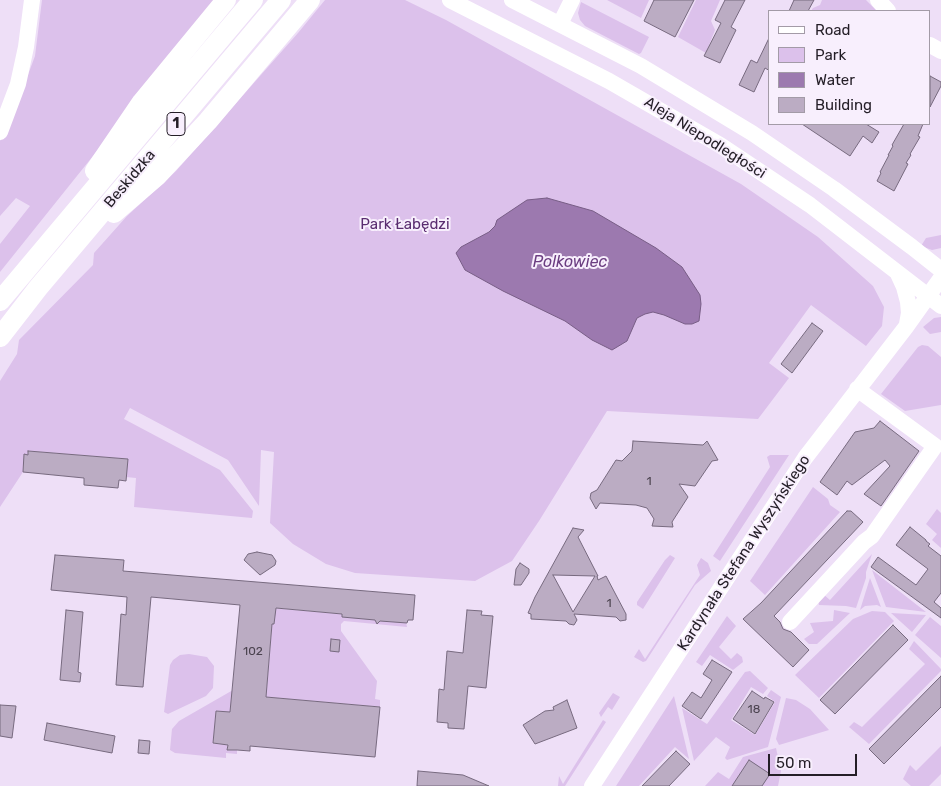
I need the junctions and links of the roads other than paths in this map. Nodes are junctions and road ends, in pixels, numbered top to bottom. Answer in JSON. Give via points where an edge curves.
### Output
{"nodes":[{"id":1,"x":32,"y":0,"type":"edge"},
{"id":2,"x":226,"y":0,"type":"edge"},
{"id":3,"x":253,"y":0,"type":"edge"},
{"id":4,"x":281,"y":0,"type":"edge"},
{"id":5,"x":310,"y":0,"type":"edge"},
{"id":6,"x":450,"y":0,"type":"edge"},
{"id":7,"x":512,"y":0,"type":"edge"},
{"id":8,"x":572,"y":0,"type":"edge"},
{"id":9,"x":878,"y":0,"type":"edge"},
{"id":10,"x":887,"y":10,"type":"edge"},
{"id":11,"x":560,"y":24,"type":"junction"},
{"id":12,"x":606,"y":48,"type":"junction"},
{"id":13,"x":590,"y":71,"type":"junction"},
{"id":14,"x":0,"y":132,"type":"edge"},
{"id":15,"x":56,"y":233,"type":"junction"},
{"id":16,"x":72,"y":248,"type":"junction"},
{"id":17,"x":941,"y":254,"type":"edge"},
{"id":18,"x":923,"y":256,"type":"junction"},
{"id":19,"x":896,"y":270,"type":"junction"},
{"id":20,"x":941,"y":270,"type":"edge"},
{"id":21,"x":941,"y":278,"type":"edge"},
{"id":22,"x":928,"y":296,"type":"junction"},
{"id":23,"x":0,"y":301,"type":"edge"},
{"id":24,"x":941,"y":306,"type":"edge"},
{"id":25,"x":941,"y":311,"type":"edge"},
{"id":26,"x":906,"y":327,"type":"junction"},
{"id":27,"x":0,"y":337,"type":"edge"},
{"id":28,"x":857,"y":389,"type":"junction"},
{"id":29,"x":790,"y":622,"type":"dead end"},
{"id":30,"x":592,"y":786,"type":"edge"}],
"edges":[{"from":1,"to":14,"type":"street","via":[[18,84]]},
{"from":2,"to":15,"type":"main road","via":[[142,102]]},
{"from":3,"to":15,"type":"main road","name":"Beskidzka","number":"1"},
{"from":4,"to":16,"type":"main road","name":"Beskidzka","number":"1"},
{"from":5,"to":16,"type":"main road","via":[[157,176]]},
{"from":6,"to":13,"type":"street","name":"Aleja Niepodległości"},
{"from":7,"to":11,"type":"street","name":"Aleja Niepodległości"},
{"from":8,"to":11,"type":"street"},
{"from":9,"to":10,"type":"street"},
{"from":11,"to":12,"type":"street","name":"Aleja Niepodległości"},
{"from":12,"to":13,"type":"street","via":[[602,66]]},
{"from":12,"to":18,"type":"street","name":"Aleja Niepodległości","via":[[678,87],[762,139]]},
{"from":13,"to":19,"type":"street","name":"Aleja Niepodległości","via":[[745,161]]},
{"from":15,"to":23,"type":"main road","name":"Beskidzka","number":"1"},
{"from":16,"to":27,"type":"main road","name":"Beskidzka","number":"1"},
{"from":17,"to":18,"type":"street"},
{"from":18,"to":20,"type":"street","name":"Aleja Niepodległości"},
{"from":19,"to":22,"type":"street","name":"Aleja Niepodległości"},
{"from":19,"to":26,"type":"street","via":[[910,313]]},
{"from":21,"to":22,"type":"street","name":"Kardynała Stefana Wyszyńskiego"},
{"from":22,"to":24,"type":"street","name":"Aleja Niepodległości"},
{"from":22,"to":26,"type":"street","name":"Kardynała Stefana Wyszyńskiego"},
{"from":25,"to":26,"type":"street","via":[[931,312]]},
{"from":26,"to":28,"type":"street","name":"Kardynała Stefana Wyszyńskiego"},
{"from":28,"to":29,"type":"street","via":[[935,446],[872,536]]},
{"from":28,"to":30,"type":"street","name":"Kardynała Stefana Wyszyńskiego","via":[[805,458]]}]}
